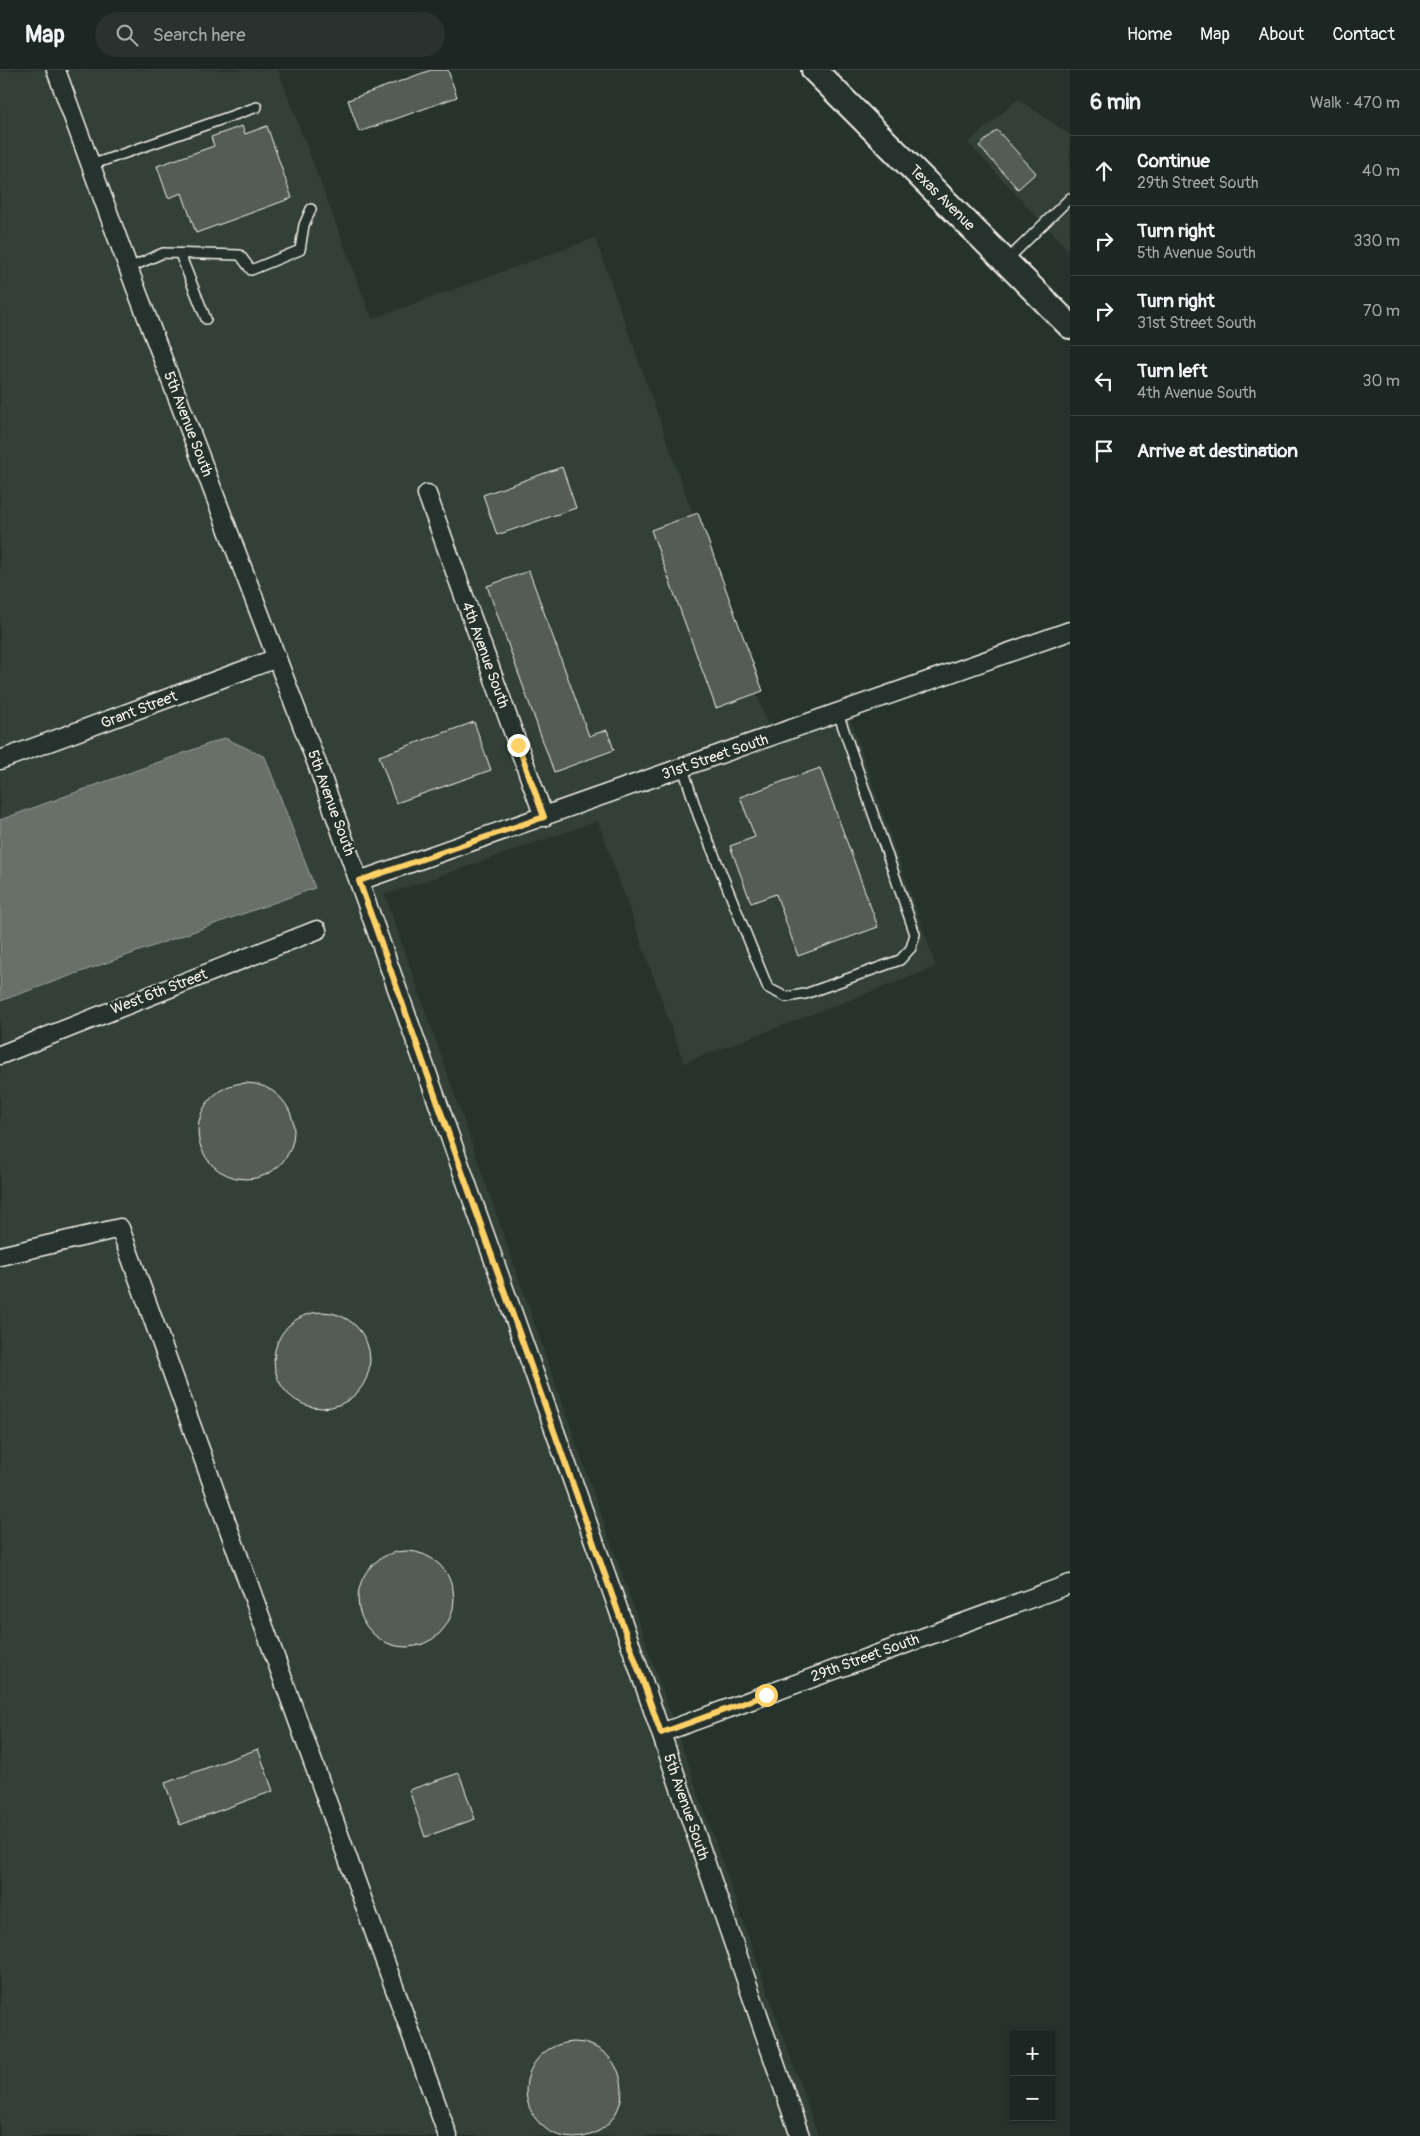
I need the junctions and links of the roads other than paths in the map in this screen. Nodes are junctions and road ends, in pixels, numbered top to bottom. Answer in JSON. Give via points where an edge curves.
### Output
{"nodes":[{"id":1,"x":56,"y":70,"type":"edge"},
{"id":2,"x":814,"y":70,"type":"edge"},
{"id":3,"x":257,"y":107,"type":"dead end"},
{"id":4,"x":91,"y":165,"type":"junction"},
{"id":5,"x":1070,"y":198,"type":"edge"},
{"id":6,"x":311,"y":209,"type":"dead end"},
{"id":7,"x":180,"y":254,"type":"junction"},
{"id":8,"x":1005,"y":261,"type":"junction"},
{"id":9,"x":129,"y":268,"type":"junction"},
{"id":10,"x":206,"y":319,"type":"dead end"},
{"id":11,"x":1070,"y":326,"type":"edge"},
{"id":12,"x":427,"y":494,"type":"dead end"},
{"id":13,"x":1070,"y":631,"type":"edge"},
{"id":14,"x":277,"y":658,"type":"junction"},
{"id":15,"x":838,"y":713,"type":"junction"},
{"id":16,"x":0,"y":760,"type":"edge"},
{"id":17,"x":683,"y":768,"type":"junction"},
{"id":18,"x":544,"y":817,"type":"junction"},
{"id":19,"x":359,"y":881,"type":"junction"},
{"id":20,"x":317,"y":930,"type":"dead end"},
{"id":21,"x":0,"y":1055,"type":"edge"},
{"id":22,"x":0,"y":1256,"type":"edge"},
{"id":23,"x":1070,"y":1584,"type":"edge"},
{"id":24,"x":661,"y":1733,"type":"junction"},
{"id":25,"x":448,"y":2136,"type":"edge"},
{"id":26,"x":800,"y":2136,"type":"edge"}],
"edges":[{"from":1,"to":4,"type":"street","name":"5th Avenue South"},
{"from":2,"to":8,"type":"main road","name":"Texas Avenue"},
{"from":3,"to":4,"type":"lane"},
{"from":4,"to":9,"type":"street","name":"5th Avenue South"},
{"from":5,"to":8,"type":"lane"},
{"from":6,"to":7,"type":"lane","via":[[304,225],[300,250],[251,270],[240,256]]},
{"from":7,"to":9,"type":"lane","via":[[163,253]]},
{"from":7,"to":10,"type":"lane"},
{"from":8,"to":11,"type":"main road","name":"Texas Avenue"},
{"from":9,"to":14,"type":"street","name":"5th Avenue South"},
{"from":12,"to":18,"type":"street","name":"4th Avenue South"},
{"from":13,"to":15,"type":"street","name":"31st Street South"},
{"from":14,"to":16,"type":"street","name":"Grant Street"},
{"from":14,"to":19,"type":"street","name":"5th Avenue South"},
{"from":15,"to":17,"type":"street","name":"31st Street South"},
{"from":15,"to":17,"type":"lane","via":[[916,934],[911,948],[900,960],[814,991],[786,997],[768,988],[698,815]]},
{"from":17,"to":18,"type":"street","name":"31st Street South"},
{"from":18,"to":19,"type":"street","name":"31st Street South"},
{"from":19,"to":24,"type":"street","name":"5th Avenue South"},
{"from":20,"to":21,"type":"street","name":"West 6th Street"},
{"from":22,"to":25,"type":"street","via":[[120,1228]]},
{"from":23,"to":24,"type":"street","name":"29th Street South"},
{"from":24,"to":26,"type":"street","name":"5th Avenue South"}]}
